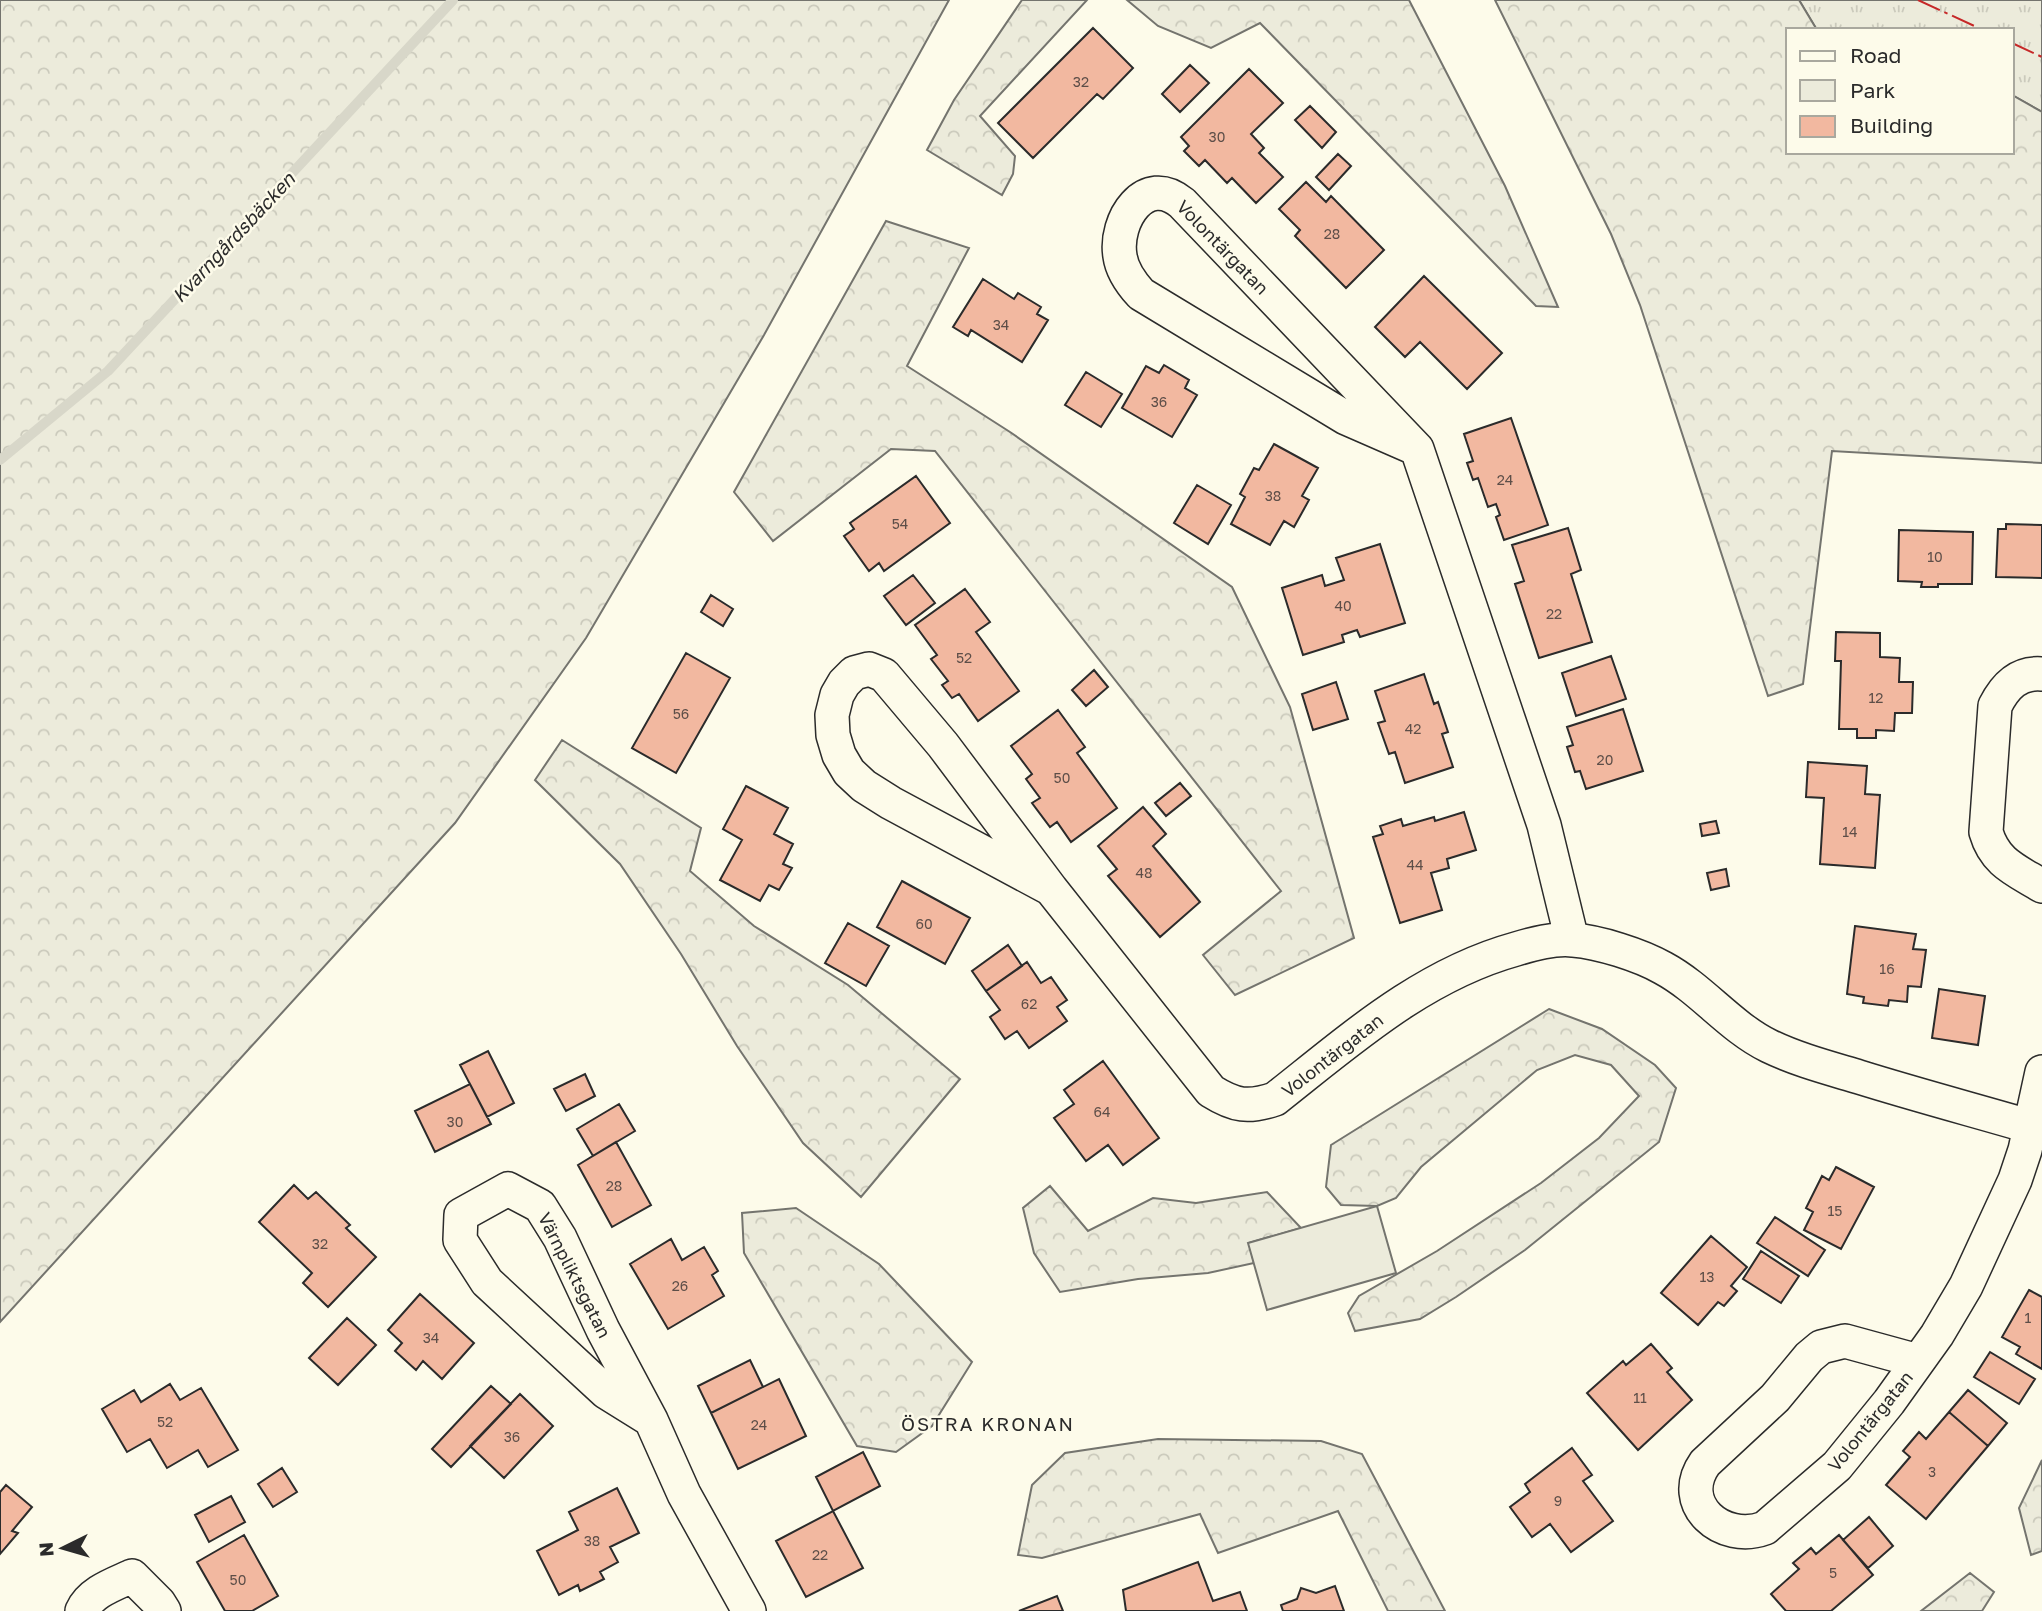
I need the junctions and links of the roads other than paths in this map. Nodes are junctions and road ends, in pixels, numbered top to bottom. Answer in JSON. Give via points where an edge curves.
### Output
{"nodes":[{"id":1,"x":1417,"y":449,"type":"junction"},
{"id":2,"x":2042,"y":674,"type":"edge"},
{"id":3,"x":2042,"y":886,"type":"edge"},
{"id":4,"x":1051,"y":889,"type":"junction"},
{"id":5,"x":1572,"y":940,"type":"junction"},
{"id":6,"x":2042,"y":1072,"type":"edge"},
{"id":7,"x":2036,"y":1129,"type":"edge"},
{"id":8,"x":1918,"y":1361,"type":"junction"},
{"id":9,"x":651,"y":1420,"type":"junction"},
{"id":10,"x":82,"y":1611,"type":"edge"},
{"id":11,"x":164,"y":1611,"type":"edge"},
{"id":12,"x":749,"y":1611,"type":"edge"}],
"edges":[{"from":1,"to":1,"type":"street","name":"Volontärgatan","via":[[1346,418],[1141,294],[1129,280],[1119,254],[1122,227],[1130,210],[1152,193],[1166,193],[1182,203]]},
{"from":1,"to":5,"type":"street","name":"Volontärgatan","via":[[1544,825]]},
{"from":2,"to":3,"type":"street","via":[[2016,679],[1995,706],[1986,832],[2000,860]]},
{"from":4,"to":4,"type":"street","name":"Volontärgatan","via":[[891,803],[849,772],[833,735],[832,715],[837,695],[854,673],[877,671],[884,675]]},
{"from":4,"to":5,"type":"street","name":"Volontärgatan","via":[[1211,1091],[1244,1105],[1275,1099],[1384,1013],[1461,969],[1537,943]]},
{"from":5,"to":7,"type":"street","name":"Volontärgatan","via":[[1630,953],[1662,967],[1768,1045],[1826,1067]]},
{"from":6,"to":7,"type":"street","name":"Volontärgatan"},
{"from":7,"to":8,"type":"street","name":"Volontärgatan","via":[[1966,1286]]},
{"from":8,"to":8,"type":"street","name":"Volontärgatan","via":[[1837,1466],[1765,1528],[1734,1533],[1712,1521],[1700,1506],[1696,1475],[1704,1462],[1775,1398],[1821,1347],[1845,1342]]},
{"from":9,"to":9,"type":"street","name":"Värnpliktsgatan","via":[[540,1206],[508,1189],[461,1215],[460,1240],[487,1282],[606,1392]]},
{"from":9,"to":12,"type":"street","name":"Värnpliktsgatan","via":[[684,1493]]},
{"from":10,"to":11,"type":"street","via":[[104,1588],[132,1576]]}]}
